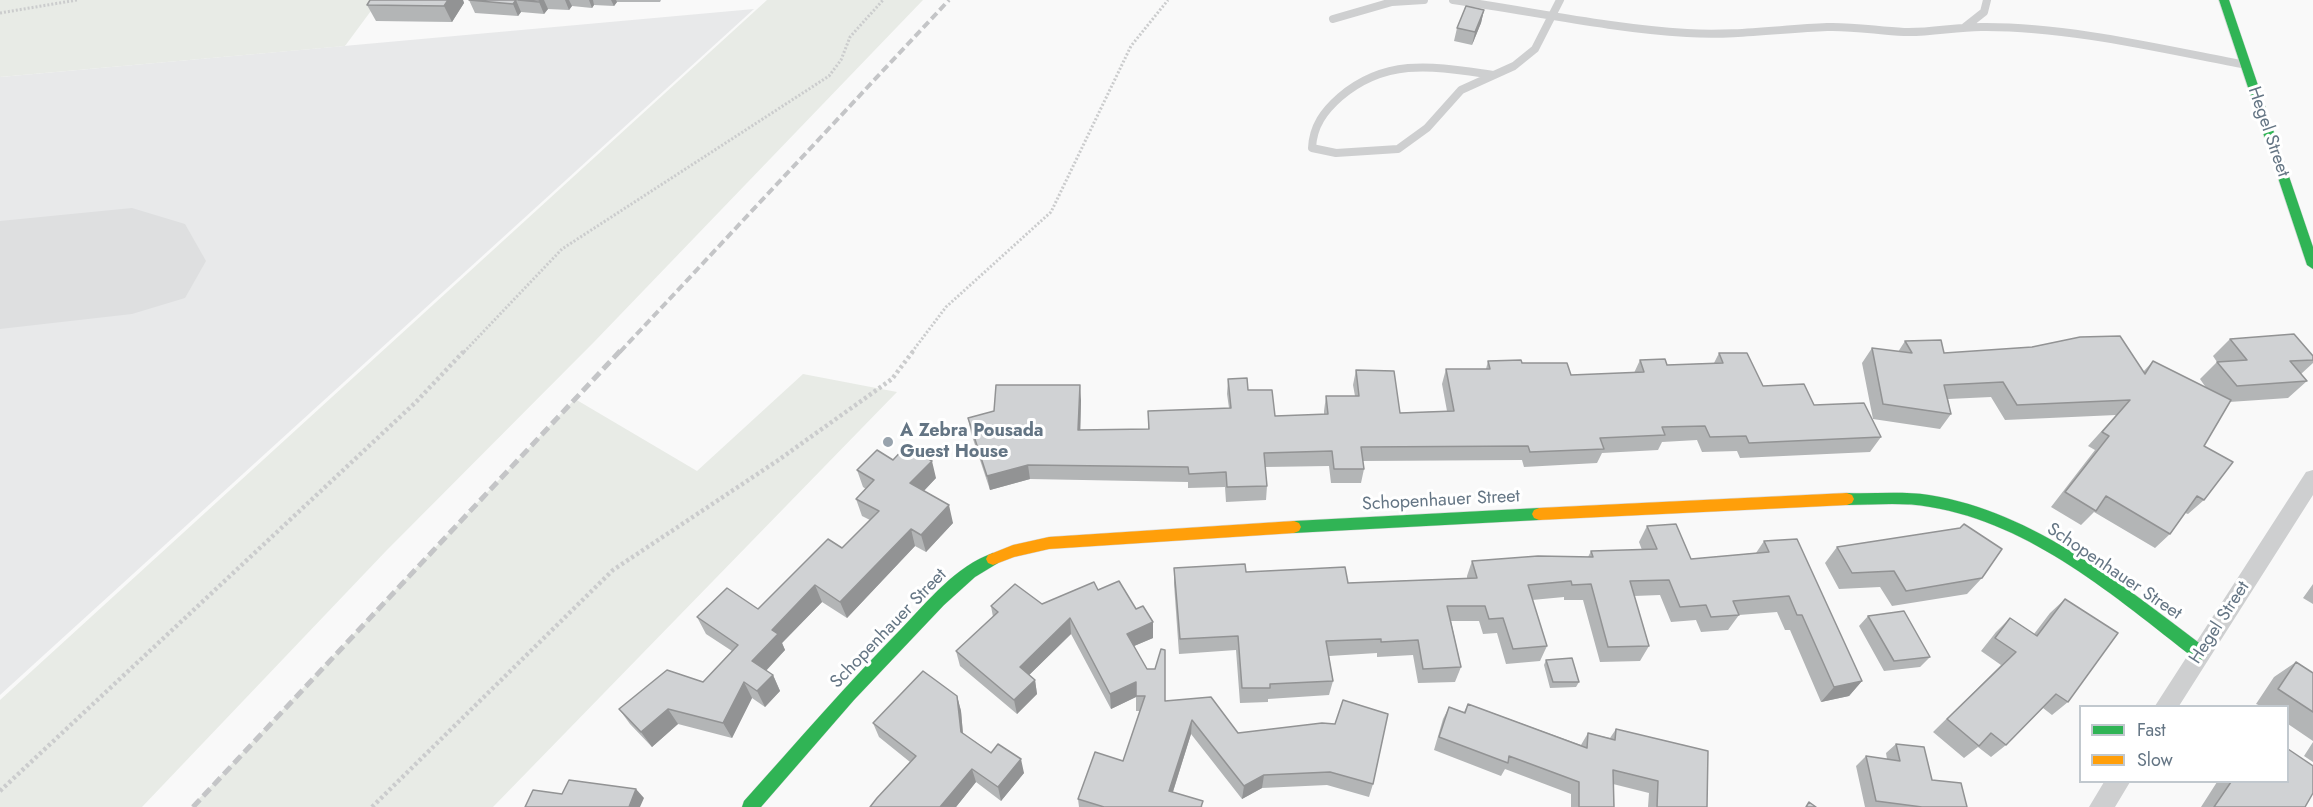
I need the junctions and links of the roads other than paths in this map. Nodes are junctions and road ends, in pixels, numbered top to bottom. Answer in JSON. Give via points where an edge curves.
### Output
{"nodes":[{"id":1,"x":1424,"y":0,"type":"edge"},
{"id":2,"x":1453,"y":0,"type":"edge"},
{"id":3,"x":1560,"y":0,"type":"edge"},
{"id":4,"x":1987,"y":0,"type":"edge"},
{"id":5,"x":2224,"y":0,"type":"edge"},
{"id":6,"x":1554,"y":14,"type":"junction"},
{"id":7,"x":1333,"y":19,"type":"dead end"},
{"id":8,"x":1965,"y":27,"type":"junction"},
{"id":9,"x":2246,"y":65,"type":"junction"},
{"id":10,"x":1494,"y":75,"type":"junction"},
{"id":11,"x":2313,"y":265,"type":"edge"},
{"id":12,"x":2313,"y":478,"type":"edge"},
{"id":13,"x":2200,"y":652,"type":"junction"},
{"id":14,"x":2167,"y":705,"type":"edge"},
{"id":15,"x":2117,"y":783,"type":"edge"},
{"id":16,"x":750,"y":807,"type":"edge"},
{"id":17,"x":2101,"y":807,"type":"edge"}],
"edges":[{"from":1,"to":7,"type":"lane","via":[[1392,2]]},
{"from":2,"to":6,"type":"lane"},
{"from":3,"to":6,"type":"lane"},
{"from":4,"to":8,"type":"lane","via":[[1984,12]]},
{"from":5,"to":9,"type":"street","name":"Hegel Street"},
{"from":6,"to":8,"type":"lane","via":[[1628,28],[1733,35],[1829,27],[1906,32]]},
{"from":6,"to":10,"type":"lane","via":[[1535,49],[1514,66]]},
{"from":8,"to":9,"type":"lane","via":[[2048,32]]},
{"from":9,"to":11,"type":"street","name":"Hegel Street"},
{"from":10,"to":10,"type":"lane","via":[[1461,90],[1427,128],[1398,148],[1336,153],[1312,148],[1312,132],[1323,114],[1347,89],[1375,72],[1419,66]]},
{"from":12,"to":13,"type":"street","name":"Hegel Street"},
{"from":13,"to":14,"type":"street","name":"Hegel Street"},
{"from":13,"to":16,"type":"street","name":"Schopenhauer Street","via":[[2047,546],[1981,514],[1932,501],[1841,499],[1049,543],[1013,551],[980,565],[949,590],[866,675]]},
{"from":15,"to":17,"type":"street"}]}
